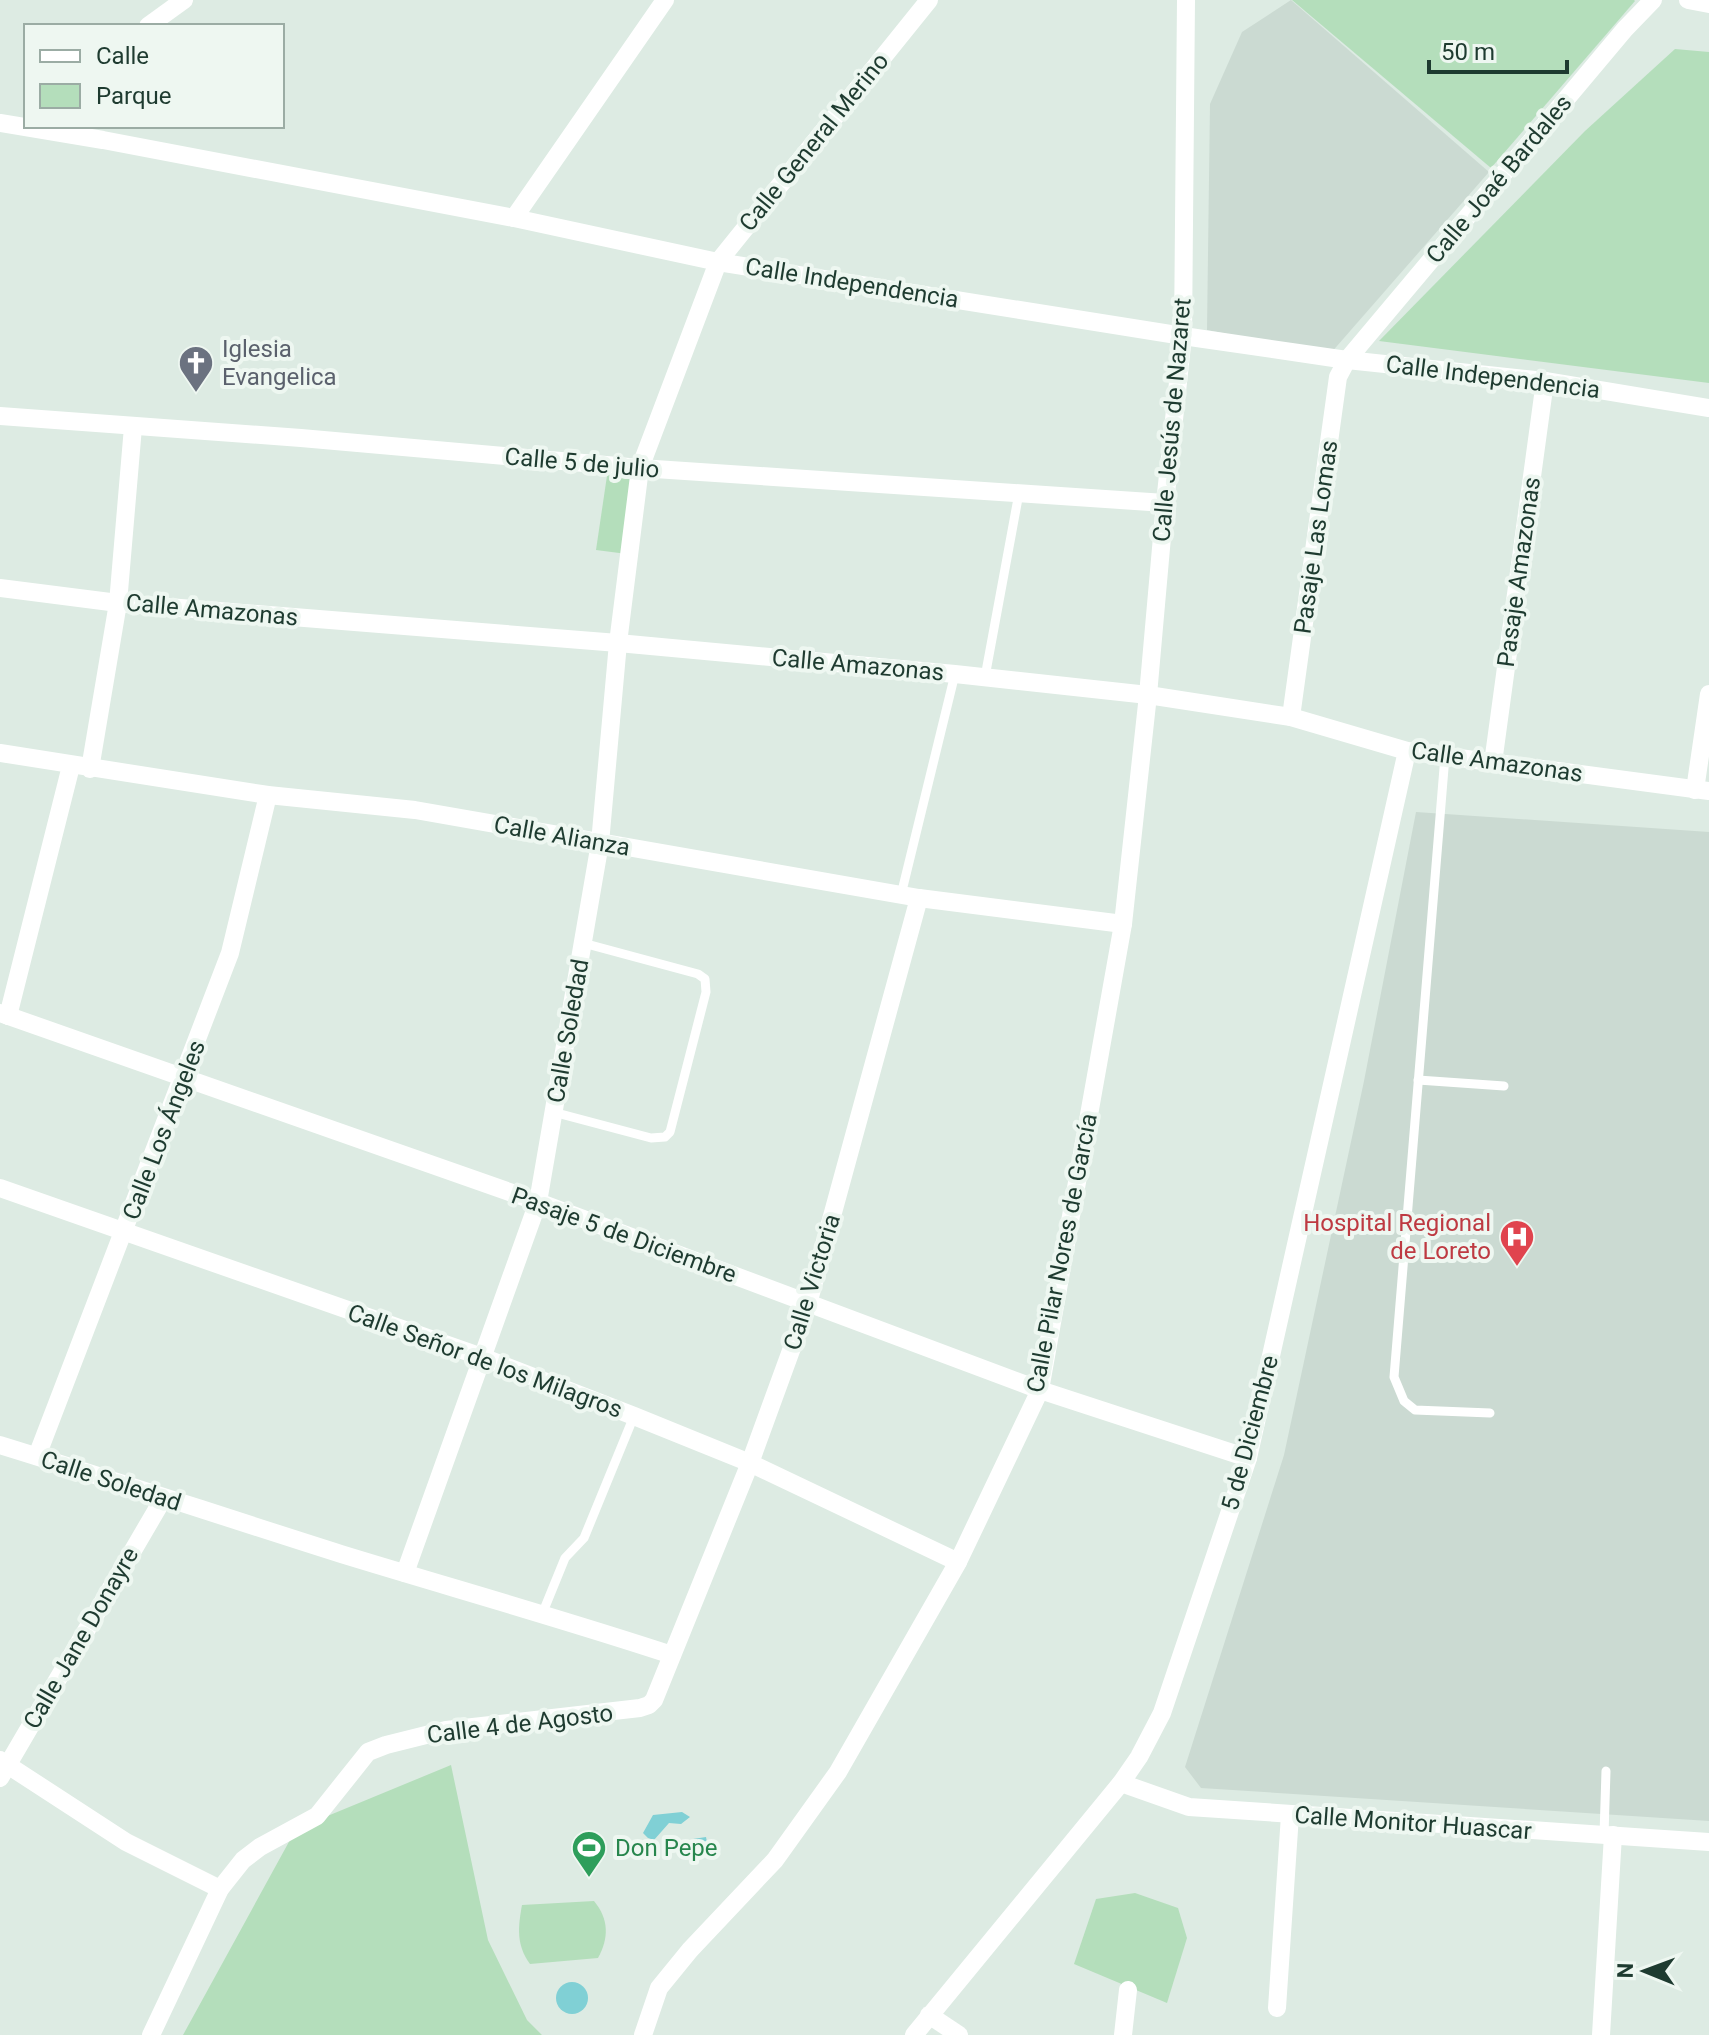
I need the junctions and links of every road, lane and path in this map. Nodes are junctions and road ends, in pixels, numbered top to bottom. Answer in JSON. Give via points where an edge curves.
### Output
{"nodes":[{"id":1,"x":184,"y":0,"type":"edge"},
{"id":2,"x":665,"y":0,"type":"edge"},
{"id":3,"x":929,"y":0,"type":"edge"},
{"id":4,"x":1186,"y":0,"type":"edge"},
{"id":5,"x":1653,"y":0,"type":"edge"},
{"id":6,"x":1688,"y":0,"type":"edge"},
{"id":7,"x":1709,"y":4,"type":"edge"},
{"id":8,"x":151,"y":24,"type":"edge"},
{"id":9,"x":0,"y":123,"type":"edge"},
{"id":10,"x":24,"y":125,"type":"edge"},
{"id":11,"x":52,"y":128,"type":"edge"},
{"id":12,"x":104,"y":133,"type":"edge"},
{"id":13,"x":514,"y":218,"type":"junction"},
{"id":14,"x":718,"y":262,"type":"junction"},
{"id":15,"x":1183,"y":336,"type":"junction"},
{"id":16,"x":1347,"y":360,"type":"junction"},
{"id":17,"x":1545,"y":381,"type":"junction"},
{"id":18,"x":1709,"y":408,"type":"edge"},
{"id":19,"x":0,"y":416,"type":"edge"},
{"id":20,"x":133,"y":427,"type":"junction"},
{"id":21,"x":640,"y":468,"type":"junction"},
{"id":22,"x":1019,"y":493,"type":"junction"},
{"id":23,"x":1165,"y":503,"type":"junction"},
{"id":24,"x":0,"y":588,"type":"edge"},
{"id":25,"x":118,"y":603,"type":"junction"},
{"id":26,"x":618,"y":643,"type":"junction"},
{"id":27,"x":955,"y":674,"type":"junction"},
{"id":28,"x":985,"y":677,"type":"junction"},
{"id":29,"x":1709,"y":694,"type":"edge"},
{"id":30,"x":1148,"y":695,"type":"junction"},
{"id":31,"x":1291,"y":717,"type":"junction"},
{"id":32,"x":1407,"y":751,"type":"junction"},
{"id":33,"x":0,"y":753,"type":"edge"},
{"id":34,"x":1445,"y":756,"type":"junction"},
{"id":35,"x":1493,"y":763,"type":"junction"},
{"id":36,"x":81,"y":767,"type":"junction"},
{"id":37,"x":1702,"y":790,"type":"edge"},
{"id":38,"x":268,"y":795,"type":"junction"},
{"id":39,"x":600,"y":843,"type":"junction"},
{"id":40,"x":910,"y":896,"type":"junction"},
{"id":41,"x":1123,"y":924,"type":"junction"},
{"id":42,"x":583,"y":943,"type":"junction"},
{"id":43,"x":4,"y":1014,"type":"edge"},
{"id":44,"x":184,"y":1077,"type":"junction"},
{"id":45,"x":1418,"y":1080,"type":"junction"},
{"id":46,"x":1504,"y":1086,"type":"dead end"},
{"id":47,"x":553,"y":1112,"type":"junction"},
{"id":48,"x":0,"y":1188,"type":"edge"},
{"id":49,"x":538,"y":1202,"type":"junction"},
{"id":50,"x":126,"y":1231,"type":"junction"},
{"id":51,"x":808,"y":1304,"type":"junction"},
{"id":52,"x":482,"y":1357,"type":"junction"},
{"id":53,"x":1040,"y":1390,"type":"junction"},
{"id":54,"x":1490,"y":1413,"type":"dead end"},
{"id":55,"x":634,"y":1416,"type":"junction"},
{"id":56,"x":0,"y":1445,"type":"edge"},
{"id":57,"x":37,"y":1456,"type":"junction"},
{"id":58,"x":1248,"y":1458,"type":"junction"},
{"id":59,"x":750,"y":1463,"type":"junction"},
{"id":60,"x":163,"y":1499,"type":"junction"},
{"id":61,"x":958,"y":1562,"type":"junction"},
{"id":62,"x":405,"y":1573,"type":"junction"},
{"id":63,"x":543,"y":1612,"type":"junction"},
{"id":64,"x":672,"y":1655,"type":"junction"},
{"id":65,"x":2,"y":1768,"type":"edge"},
{"id":66,"x":1606,"y":1771,"type":"dead end"},
{"id":67,"x":1121,"y":1783,"type":"junction"},
{"id":68,"x":1290,"y":1815,"type":"junction"},
{"id":69,"x":1608,"y":1835,"type":"junction"},
{"id":70,"x":1709,"y":1842,"type":"edge"},
{"id":71,"x":220,"y":1889,"type":"junction"},
{"id":72,"x":1128,"y":1990,"type":"dead end"},
{"id":73,"x":1277,"y":2008,"type":"dead end"},
{"id":74,"x":929,"y":2015,"type":"junction"},
{"id":75,"x":151,"y":2035,"type":"edge"},
{"id":76,"x":643,"y":2035,"type":"edge"},
{"id":77,"x":914,"y":2035,"type":"edge"},
{"id":78,"x":959,"y":2035,"type":"edge"},
{"id":79,"x":1123,"y":2035,"type":"edge"},
{"id":80,"x":1601,"y":2035,"type":"edge"}],
"edges":[{"from":1,"to":8,"type":"street"},
{"from":2,"to":13,"type":"street"},
{"from":3,"to":14,"type":"street","name":"Calle General Merino"},
{"from":4,"to":15,"type":"street","name":"Calle Jesús de Nazaret"},
{"from":5,"to":16,"type":"street","name":"Calle Joaé Bardales"},
{"from":6,"to":7,"type":"street"},
{"from":9,"to":10,"type":"street","name":"Calle Independencia"},
{"from":11,"to":12,"type":"street","name":"Calle Independencia"},
{"from":12,"to":13,"type":"street","name":"Calle Independencia"},
{"from":13,"to":14,"type":"street","name":"Calle Independencia"},
{"from":14,"to":15,"type":"street","name":"Calle Independencia"},
{"from":14,"to":21,"type":"street","name":"Calle General Merino"},
{"from":15,"to":16,"type":"street","name":"Calle Independencia"},
{"from":15,"to":23,"type":"street","name":"Calle Jesús de Nazaret"},
{"from":16,"to":17,"type":"street","name":"Calle Independencia"},
{"from":16,"to":31,"type":"street","name":"Pasaje Las Lomas","via":[[1338,377]]},
{"from":17,"to":18,"type":"street","name":"Calle Independencia"},
{"from":17,"to":35,"type":"street","name":"Pasaje Amazonas"},
{"from":19,"to":20,"type":"street","name":"Calle 5 de julio"},
{"from":20,"to":21,"type":"street","name":"Calle 5 de julio"},
{"from":20,"to":25,"type":"street"},
{"from":21,"to":22,"type":"street","name":"Calle 5 de julio"},
{"from":21,"to":26,"type":"street","name":"Calle Soledad"},
{"from":22,"to":23,"type":"street","name":"Calle 5 de julio"},
{"from":22,"to":28,"type":"lane"},
{"from":23,"to":30,"type":"street","name":"Calle Jesús de Nazaret"},
{"from":24,"to":25,"type":"street","name":"Calle Amazonas"},
{"from":25,"to":26,"type":"street","name":"Calle Amazonas"},
{"from":25,"to":36,"type":"street"},
{"from":26,"to":27,"type":"street","name":"Calle Amazonas"},
{"from":26,"to":39,"type":"street","name":"Calle Soledad"},
{"from":27,"to":28,"type":"street","name":"Calle Amazonas"},
{"from":27,"to":40,"type":"lane"},
{"from":28,"to":30,"type":"street","name":"Calle Amazonas"},
{"from":29,"to":37,"type":"street"},
{"from":30,"to":31,"type":"street","name":"Calle Amazonas"},
{"from":30,"to":41,"type":"street","name":"Calle Pilar Nores de García"},
{"from":31,"to":32,"type":"street","name":"Calle Amazonas"},
{"from":32,"to":34,"type":"street","name":"Calle Amazonas"},
{"from":32,"to":58,"type":"street","name":"5 de Diciembre"},
{"from":33,"to":36,"type":"street","name":"Calle Alianza"},
{"from":34,"to":35,"type":"street","name":"Calle Amazonas"},
{"from":34,"to":45,"type":"lane"},
{"from":35,"to":37,"type":"street","name":"Calle Amazonas"},
{"from":36,"to":38,"type":"street","name":"Calle Alianza"},
{"from":36,"to":43,"type":"street"},
{"from":38,"to":39,"type":"street","name":"Calle Alianza","via":[[415,810]]},
{"from":38,"to":44,"type":"street","name":"Calle Los Ángeles","via":[[230,953]]},
{"from":39,"to":40,"type":"street","name":"Calle Alianza"},
{"from":39,"to":42,"type":"street","name":"Calle Soledad"},
{"from":40,"to":41,"type":"street","name":"Calle Alianza"},
{"from":40,"to":51,"type":"street","name":"Calle Victoria"},
{"from":41,"to":53,"type":"street","name":"Calle Pilar Nores de García"},
{"from":42,"to":47,"type":"street","name":"Calle Soledad"},
{"from":42,"to":47,"type":"lane","via":[[698,974],[705,979],[706,992],[665,1137],[651,1138]]},
{"from":43,"to":44,"type":"street","name":"Pasaje 5 de Diciembre"},
{"from":44,"to":49,"type":"street","name":"Pasaje 5 de Diciembre"},
{"from":44,"to":50,"type":"street","name":"Calle Los Ángeles"},
{"from":45,"to":46,"type":"lane"},
{"from":45,"to":54,"type":"lane","via":[[1394,1377],[1404,1401],[1415,1410]]},
{"from":47,"to":49,"type":"street","name":"Calle Soledad"},
{"from":48,"to":50,"type":"street","name":"Calle Señor de los Milagros"},
{"from":49,"to":51,"type":"street","name":"Pasaje 5 de Diciembre"},
{"from":49,"to":52,"type":"street","name":"Calle Soledad"},
{"from":50,"to":52,"type":"street","name":"Calle Señor de los Milagros"},
{"from":50,"to":57,"type":"street","name":"Calle Los Ángeles"},
{"from":51,"to":53,"type":"street","name":"Pasaje 5 de Diciembre"},
{"from":51,"to":59,"type":"street","name":"Calle Victoria"},
{"from":52,"to":55,"type":"street","name":"Calle Señor de los Milagros"},
{"from":52,"to":62,"type":"street","name":"Calle Soledad"},
{"from":53,"to":58,"type":"street","name":"Pasaje 5 de Diciembre"},
{"from":53,"to":61,"type":"street","name":"Calle Pilar Nores de García"},
{"from":55,"to":59,"type":"street","name":"Calle Señor de los Milagros"},
{"from":55,"to":63,"type":"lane","via":[[584,1538],[565,1558]]},
{"from":56,"to":57,"type":"street","name":"Calle Soledad"},
{"from":57,"to":60,"type":"street","name":"Calle Soledad"},
{"from":58,"to":67,"type":"street","name":"5 de Diciembre","via":[[1162,1713]]},
{"from":59,"to":61,"type":"street","name":"Calle Señor de los Milagros"},
{"from":59,"to":64,"type":"street","name":"Calle Victoria"},
{"from":60,"to":62,"type":"street","name":"Calle Soledad"},
{"from":60,"to":65,"type":"street","name":"Calle Jane Donayre"},
{"from":61,"to":76,"type":"street","name":"Calle Pilar Nores de García","via":[[838,1772],[775,1860],[659,1988]]},
{"from":62,"to":63,"type":"street","name":"Calle Soledad"},
{"from":63,"to":64,"type":"street","name":"Calle Soledad"},
{"from":64,"to":71,"type":"street","name":"Calle 4 de Agosto","via":[[654,1700],[640,1708],[446,1730],[368,1752],[317,1816],[260,1847]]},
{"from":65,"to":71,"type":"street","via":[[126,1842]]},
{"from":66,"to":69,"type":"lane"},
{"from":67,"to":68,"type":"street","name":"Calle Monitor Huascar","via":[[1189,1807]]},
{"from":67,"to":74,"type":"street","name":"5 de Diciembre"},
{"from":68,"to":69,"type":"street","name":"Calle Monitor Huascar"},
{"from":68,"to":73,"type":"street"},
{"from":69,"to":70,"type":"street","name":"Calle Monitor Huascar"},
{"from":69,"to":80,"type":"street"},
{"from":71,"to":75,"type":"street","name":"Calle 4 de Agosto"},
{"from":72,"to":79,"type":"street"},
{"from":74,"to":77,"type":"street","name":"5 de Diciembre"},
{"from":74,"to":78,"type":"street"}]}
